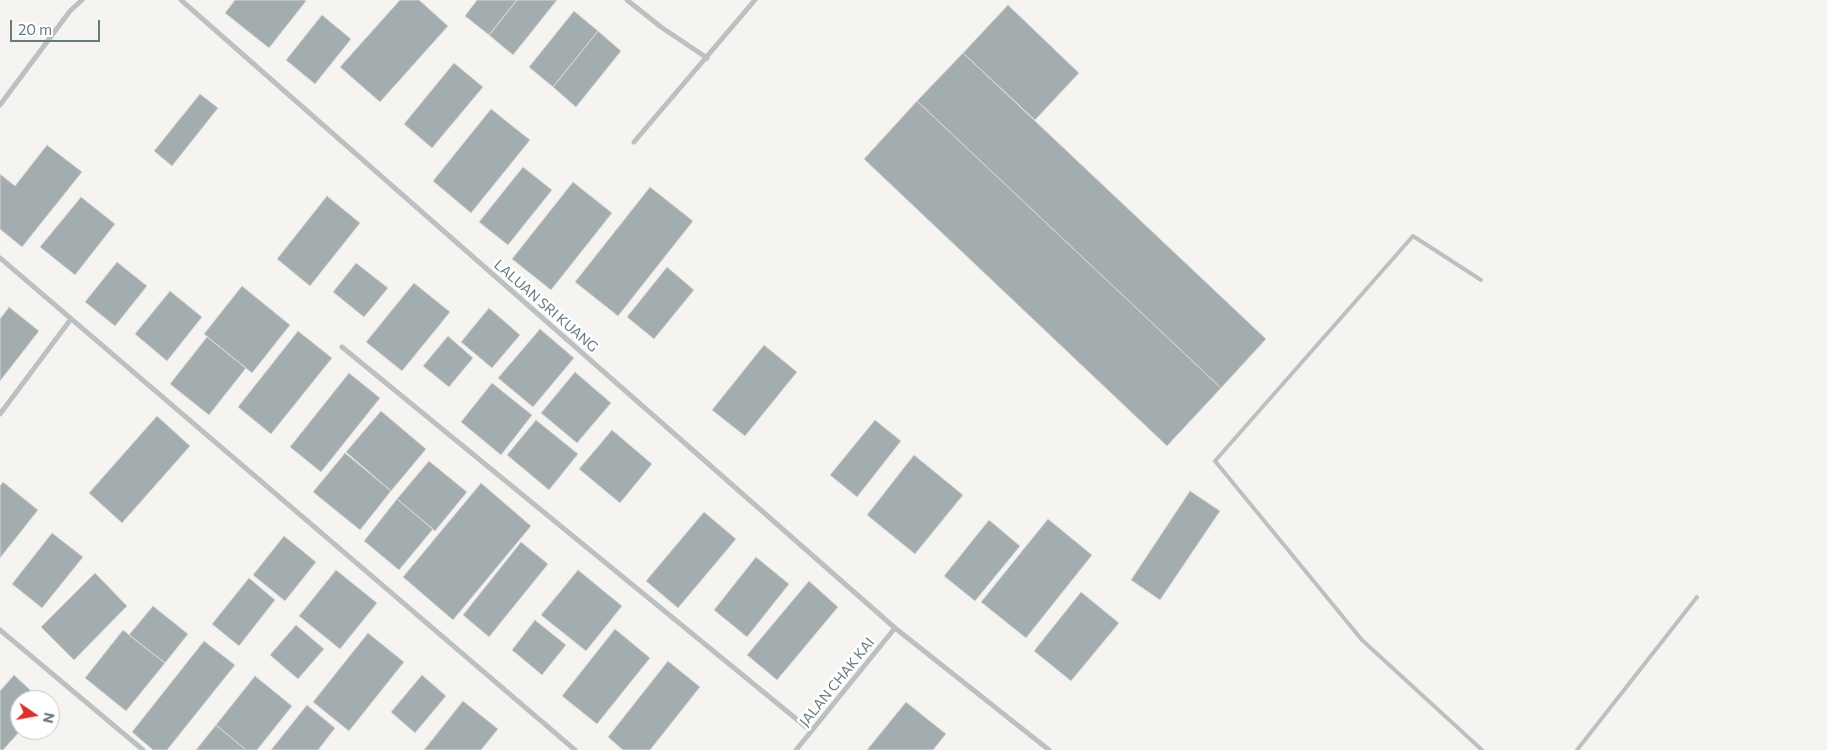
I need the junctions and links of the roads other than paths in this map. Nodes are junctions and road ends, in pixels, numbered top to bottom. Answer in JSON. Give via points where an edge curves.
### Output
{"nodes":[{"id":1,"x":82,"y":0,"type":"edge"},
{"id":2,"x":181,"y":0,"type":"edge"},
{"id":3,"x":627,"y":0,"type":"edge"},
{"id":4,"x":756,"y":0,"type":"edge"},
{"id":5,"x":707,"y":58,"type":"junction"},
{"id":6,"x":0,"y":105,"type":"edge"},
{"id":7,"x":634,"y":142,"type":"dead end"},
{"id":8,"x":0,"y":258,"type":"edge"},
{"id":9,"x":1481,"y":280,"type":"dead end"},
{"id":10,"x":71,"y":319,"type":"junction"},
{"id":11,"x":342,"y":347,"type":"dead end"},
{"id":12,"x":0,"y":414,"type":"edge"},
{"id":13,"x":1697,"y":597,"type":"dead end"},
{"id":14,"x":895,"y":628,"type":"junction"},
{"id":15,"x":0,"y":630,"type":"edge"},
{"id":16,"x":811,"y":731,"type":"junction"},
{"id":17,"x":144,"y":750,"type":"edge"},
{"id":18,"x":575,"y":750,"type":"edge"},
{"id":19,"x":796,"y":750,"type":"edge"},
{"id":20,"x":1049,"y":750,"type":"edge"},
{"id":21,"x":1482,"y":750,"type":"edge"},
{"id":22,"x":1577,"y":750,"type":"edge"}],
"edges":[{"from":1,"to":6,"type":"street","via":[[70,11]]},
{"from":2,"to":14,"type":"street","name":"LALUAN SRI KUANG"},
{"from":3,"to":5,"type":"street"},
{"from":4,"to":5,"type":"street"},
{"from":5,"to":7,"type":"street"},
{"from":8,"to":10,"type":"street"},
{"from":9,"to":21,"type":"lane","via":[[1413,236],[1215,461],[1362,640]]},
{"from":10,"to":12,"type":"street"},
{"from":10,"to":18,"type":"street"},
{"from":11,"to":16,"type":"street"},
{"from":13,"to":22,"type":"lane"},
{"from":14,"to":16,"type":"street","name":"JALAN CHAK KAI"},
{"from":14,"to":20,"type":"street","name":"LALUAN SRI KUANG"},
{"from":15,"to":17,"type":"street"},
{"from":16,"to":19,"type":"street","name":"JALAN CHAK KAI"}]}
